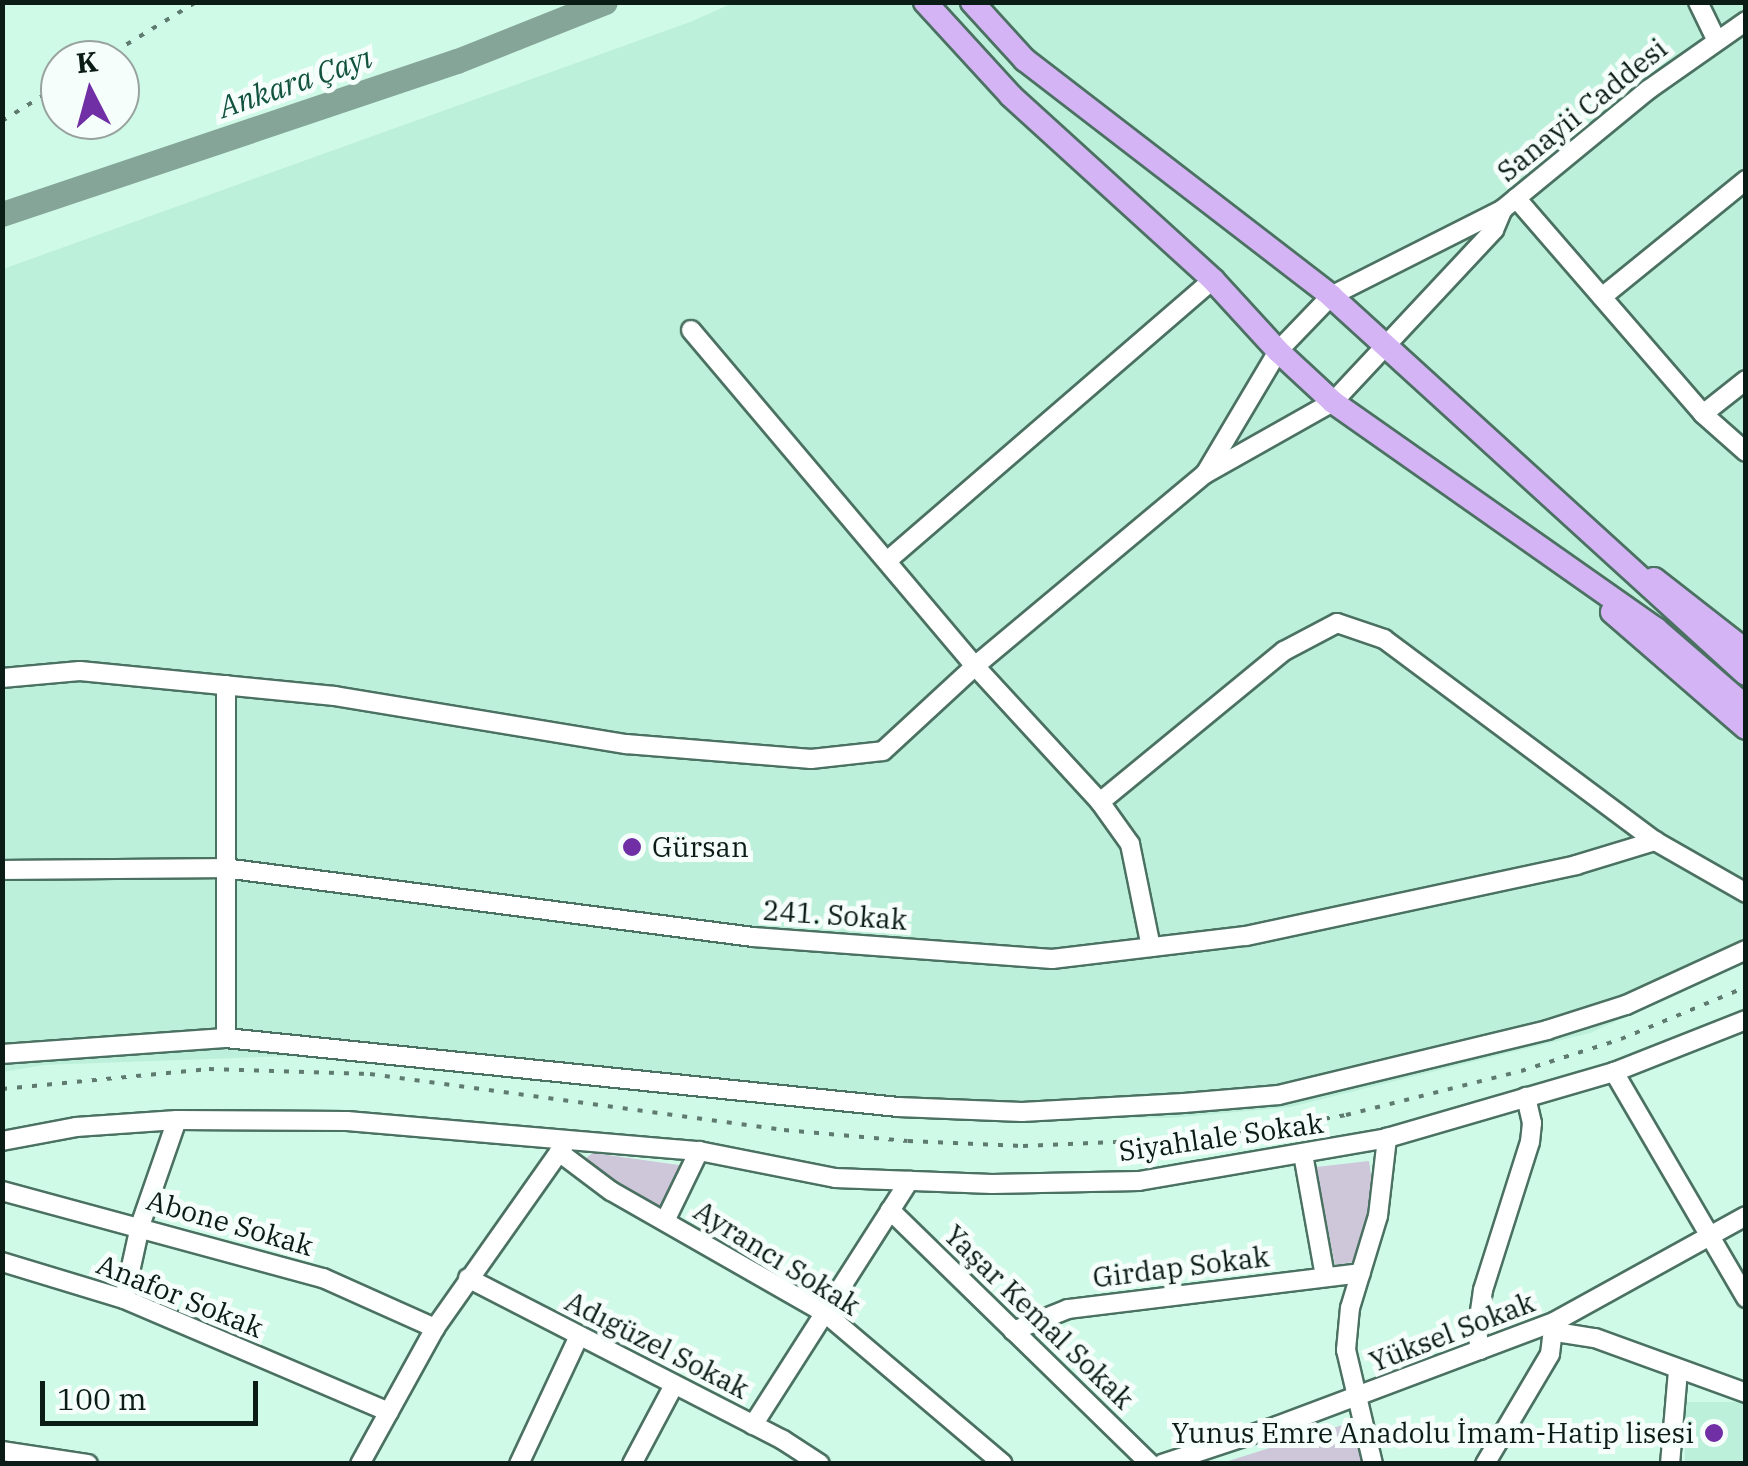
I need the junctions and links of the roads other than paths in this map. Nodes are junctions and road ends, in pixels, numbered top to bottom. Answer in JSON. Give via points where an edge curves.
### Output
{"nodes":[{"id":1,"x":925,"y":2,"type":"edge"},
{"id":2,"x":972,"y":2,"type":"edge"},
{"id":3,"x":1698,"y":2,"type":"edge"},
{"id":4,"x":1746,"y":21,"type":"edge"},
{"id":5,"x":1716,"y":39,"type":"junction"},
{"id":6,"x":1746,"y":180,"type":"edge"},
{"id":7,"x":1509,"y":204,"type":"junction"},
{"id":8,"x":1213,"y":280,"type":"junction"},
{"id":9,"x":1331,"y":296,"type":"junction"},
{"id":10,"x":1602,"y":297,"type":"junction"},
{"id":11,"x":691,"y":330,"type":"dead end"},
{"id":12,"x":1388,"y":346,"type":"junction"},
{"id":13,"x":1278,"y":352,"type":"junction"},
{"id":14,"x":1746,"y":380,"type":"edge"},
{"id":15,"x":1332,"y":402,"type":"junction"},
{"id":16,"x":1704,"y":414,"type":"junction"},
{"id":17,"x":1746,"y":452,"type":"edge"},
{"id":18,"x":1206,"y":474,"type":"junction"},
{"id":19,"x":1602,"y":545,"type":"junction"},
{"id":20,"x":886,"y":562,"type":"junction"},
{"id":21,"x":1581,"y":574,"type":"junction"},
{"id":22,"x":1746,"y":651,"type":"edge"},
{"id":23,"x":974,"y":666,"type":"junction"},
{"id":24,"x":1746,"y":674,"type":"edge"},
{"id":25,"x":2,"y":678,"type":"edge"},
{"id":26,"x":226,"y":685,"type":"junction"},
{"id":27,"x":1746,"y":707,"type":"edge"},
{"id":28,"x":1746,"y":728,"type":"edge"},
{"id":29,"x":1100,"y":802,"type":"junction"},
{"id":30,"x":1655,"y":841,"type":"junction"},
{"id":31,"x":224,"y":868,"type":"junction"},
{"id":32,"x":2,"y":870,"type":"edge"},
{"id":33,"x":1746,"y":893,"type":"edge"},
{"id":34,"x":1152,"y":947,"type":"junction"},
{"id":35,"x":1746,"y":950,"type":"edge"},
{"id":36,"x":1746,"y":1020,"type":"edge"},
{"id":37,"x":226,"y":1038,"type":"junction"},
{"id":38,"x":2,"y":1054,"type":"edge"},
{"id":39,"x":1614,"y":1072,"type":"junction"},
{"id":40,"x":1526,"y":1097,"type":"junction"},
{"id":41,"x":177,"y":1120,"type":"junction"},
{"id":42,"x":1388,"y":1138,"type":"junction"},
{"id":43,"x":2,"y":1141,"type":"edge"},
{"id":44,"x":563,"y":1146,"type":"junction"},
{"id":45,"x":700,"y":1151,"type":"junction"},
{"id":46,"x":1303,"y":1154,"type":"junction"},
{"id":47,"x":909,"y":1180,"type":"junction"},
{"id":48,"x":2,"y":1190,"type":"edge"},
{"id":49,"x":890,"y":1210,"type":"junction"},
{"id":50,"x":1746,"y":1216,"type":"edge"},
{"id":51,"x":665,"y":1221,"type":"junction"},
{"id":52,"x":140,"y":1226,"type":"junction"},
{"id":53,"x":1712,"y":1236,"type":"junction"},
{"id":54,"x":2,"y":1262,"type":"edge"},
{"id":55,"x":1361,"y":1274,"type":"junction"},
{"id":56,"x":1326,"y":1276,"type":"junction"},
{"id":57,"x":468,"y":1278,"type":"junction"},
{"id":58,"x":1746,"y":1298,"type":"edge"},
{"id":59,"x":124,"y":1299,"type":"junction"},
{"id":60,"x":825,"y":1313,"type":"junction"},
{"id":61,"x":1555,"y":1327,"type":"junction"},
{"id":62,"x":436,"y":1328,"type":"junction"},
{"id":63,"x":1013,"y":1331,"type":"junction"},
{"id":64,"x":579,"y":1336,"type":"junction"},
{"id":65,"x":1480,"y":1350,"type":"junction"},
{"id":66,"x":1678,"y":1371,"type":"junction"},
{"id":67,"x":674,"y":1385,"type":"junction"},
{"id":68,"x":1746,"y":1393,"type":"edge"},
{"id":69,"x":1357,"y":1398,"type":"junction"},
{"id":70,"x":389,"y":1412,"type":"junction"},
{"id":71,"x":754,"y":1425,"type":"junction"},
{"id":72,"x":2,"y":1451,"type":"edge"},
{"id":73,"x":790,"y":1455,"type":"edge"},
{"id":74,"x":88,"y":1464,"type":"edge"},
{"id":75,"x":360,"y":1464,"type":"edge"},
{"id":76,"x":519,"y":1464,"type":"edge"},
{"id":77,"x":632,"y":1464,"type":"edge"},
{"id":78,"x":820,"y":1464,"type":"edge"},
{"id":79,"x":1002,"y":1464,"type":"edge"},
{"id":80,"x":1150,"y":1464,"type":"edge"},
{"id":81,"x":1162,"y":1464,"type":"edge"},
{"id":82,"x":1374,"y":1464,"type":"edge"},
{"id":83,"x":1485,"y":1464,"type":"edge"},
{"id":84,"x":1670,"y":1464,"type":"edge"}],
"edges":[{"from":1,"to":8,"type":"main road","via":[[1010,96]]},
{"from":2,"to":9,"type":"main road","via":[[1025,60]]},
{"from":3,"to":5,"type":"street"},
{"from":4,"to":5,"type":"street","name":"Sanayii Caddesi"},
{"from":5,"to":7,"type":"street","name":"Sanayii Caddesi"},
{"from":6,"to":10,"type":"street"},
{"from":7,"to":9,"type":"street","name":"Sanayii Caddesi"},
{"from":7,"to":10,"type":"street"},
{"from":7,"to":12,"type":"street","name":"Sanayii Caddesi","via":[[1494,230]]},
{"from":8,"to":13,"type":"main road"},
{"from":8,"to":20,"type":"street"},
{"from":9,"to":12,"type":"main road"},
{"from":9,"to":13,"type":"street","name":"Sanayii Caddesi"},
{"from":10,"to":16,"type":"street"},
{"from":11,"to":20,"type":"street"},
{"from":12,"to":15,"type":"street","name":"Sanayii Caddesi"},
{"from":12,"to":19,"type":"main road"},
{"from":13,"to":15,"type":"main road"},
{"from":13,"to":18,"type":"street"},
{"from":14,"to":16,"type":"street"},
{"from":15,"to":18,"type":"street"},
{"from":15,"to":21,"type":"main road"},
{"from":16,"to":17,"type":"street"},
{"from":18,"to":23,"type":"street"},
{"from":19,"to":22,"type":"main road","via":[[1679,594]]},
{"from":19,"to":24,"type":"main road"},
{"from":20,"to":23,"type":"street"},
{"from":21,"to":27,"type":"main road"},
{"from":21,"to":28,"type":"main road","via":[[1619,620]]},
{"from":23,"to":26,"type":"street","via":[[883,751],[811,760],[626,744],[335,696]]},
{"from":23,"to":29,"type":"street"},
{"from":25,"to":26,"type":"street","via":[[80,671]]},
{"from":26,"to":31,"type":"street"},
{"from":29,"to":30,"type":"street","via":[[1284,651],[1337,623],[1384,639]]},
{"from":29,"to":34,"type":"street","via":[[1130,844]]},
{"from":30,"to":33,"type":"street"},
{"from":30,"to":34,"type":"street","name":"241. Sokak","via":[[1576,865],[1246,936]]},
{"from":31,"to":32,"type":"street","name":"241. Sokak"},
{"from":31,"to":34,"type":"street","name":"241. Sokak","via":[[753,937],[1052,958]]},
{"from":31,"to":37,"type":"street"},
{"from":35,"to":37,"type":"street","via":[[1626,1005],[1547,1030],[1279,1095],[1184,1103],[1022,1112],[898,1108]]},
{"from":36,"to":39,"type":"street","name":"Siyahlale Sokak"},
{"from":37,"to":38,"type":"street"},
{"from":39,"to":40,"type":"street","name":"Siyahlale Sokak"},
{"from":39,"to":53,"type":"street"},
{"from":40,"to":42,"type":"street","name":"Siyahlale Sokak"},
{"from":40,"to":65,"type":"street","via":[[1530,1142],[1483,1290]]},
{"from":41,"to":43,"type":"street","name":"Siyahlale Sokak","via":[[76,1127]]},
{"from":41,"to":44,"type":"street","name":"Siyahlale Sokak","via":[[347,1121]]},
{"from":41,"to":52,"type":"street"},
{"from":42,"to":46,"type":"street","name":"Siyahlale Sokak"},
{"from":42,"to":55,"type":"street","via":[[1381,1199]]},
{"from":44,"to":45,"type":"street","name":"Siyahlale Sokak"},
{"from":44,"to":51,"type":"street","name":"Ayrancı Sokak","via":[[611,1190]]},
{"from":44,"to":57,"type":"street"},
{"from":45,"to":47,"type":"street","name":"Siyahlale Sokak","via":[[835,1178]]},
{"from":45,"to":51,"type":"street"},
{"from":46,"to":47,"type":"street","name":"Siyahlale Sokak","via":[[1138,1181]]},
{"from":46,"to":56,"type":"street"},
{"from":47,"to":49,"type":"street"},
{"from":48,"to":52,"type":"street","name":"Abone Sokak"},
{"from":49,"to":60,"type":"street"},
{"from":49,"to":63,"type":"street","name":"Yaşar Kemal Sokak"},
{"from":50,"to":53,"type":"street","name":"Yüksel Sokak"},
{"from":51,"to":60,"type":"street","name":"Ayrancı Sokak"},
{"from":52,"to":59,"type":"street"},
{"from":52,"to":62,"type":"street","name":"Abone Sokak","via":[[323,1278]]},
{"from":53,"to":58,"type":"street"},
{"from":53,"to":61,"type":"street","name":"Yüksel Sokak"},
{"from":54,"to":59,"type":"street","name":"Anafor Sokak"},
{"from":55,"to":56,"type":"street","name":"Girdap Sokak"},
{"from":55,"to":69,"type":"street","via":[[1346,1350]]},
{"from":56,"to":63,"type":"street","name":"Girdap Sokak","via":[[1068,1309]]},
{"from":57,"to":62,"type":"street"},
{"from":57,"to":64,"type":"street","name":"Adıgüzel Sokak"},
{"from":59,"to":70,"type":"street","name":"Anafor Sokak"},
{"from":60,"to":71,"type":"street"},
{"from":60,"to":79,"type":"street","name":"Ayrancı Sokak"},
{"from":61,"to":65,"type":"street","name":"Yüksel Sokak"},
{"from":61,"to":66,"type":"street"},
{"from":61,"to":83,"type":"street","via":[[1550,1354]]},
{"from":62,"to":70,"type":"street"},
{"from":63,"to":80,"type":"street","name":"Yaşar Kemal Sokak"},
{"from":64,"to":67,"type":"street","name":"Adıgüzel Sokak"},
{"from":64,"to":76,"type":"street"},
{"from":65,"to":69,"type":"street","name":"Yüksel Sokak"},
{"from":66,"to":68,"type":"street"},
{"from":66,"to":84,"type":"street"},
{"from":67,"to":71,"type":"street","name":"Adıgüzel Sokak"},
{"from":67,"to":77,"type":"street"},
{"from":69,"to":81,"type":"street","name":"Yüksel Sokak"},
{"from":69,"to":82,"type":"street"},
{"from":70,"to":75,"type":"street"},
{"from":71,"to":73,"type":"street","name":"Adıgüzel Sokak"},
{"from":72,"to":74,"type":"street"},
{"from":73,"to":78,"type":"street","name":"Adıgüzel Sokak"}]}
